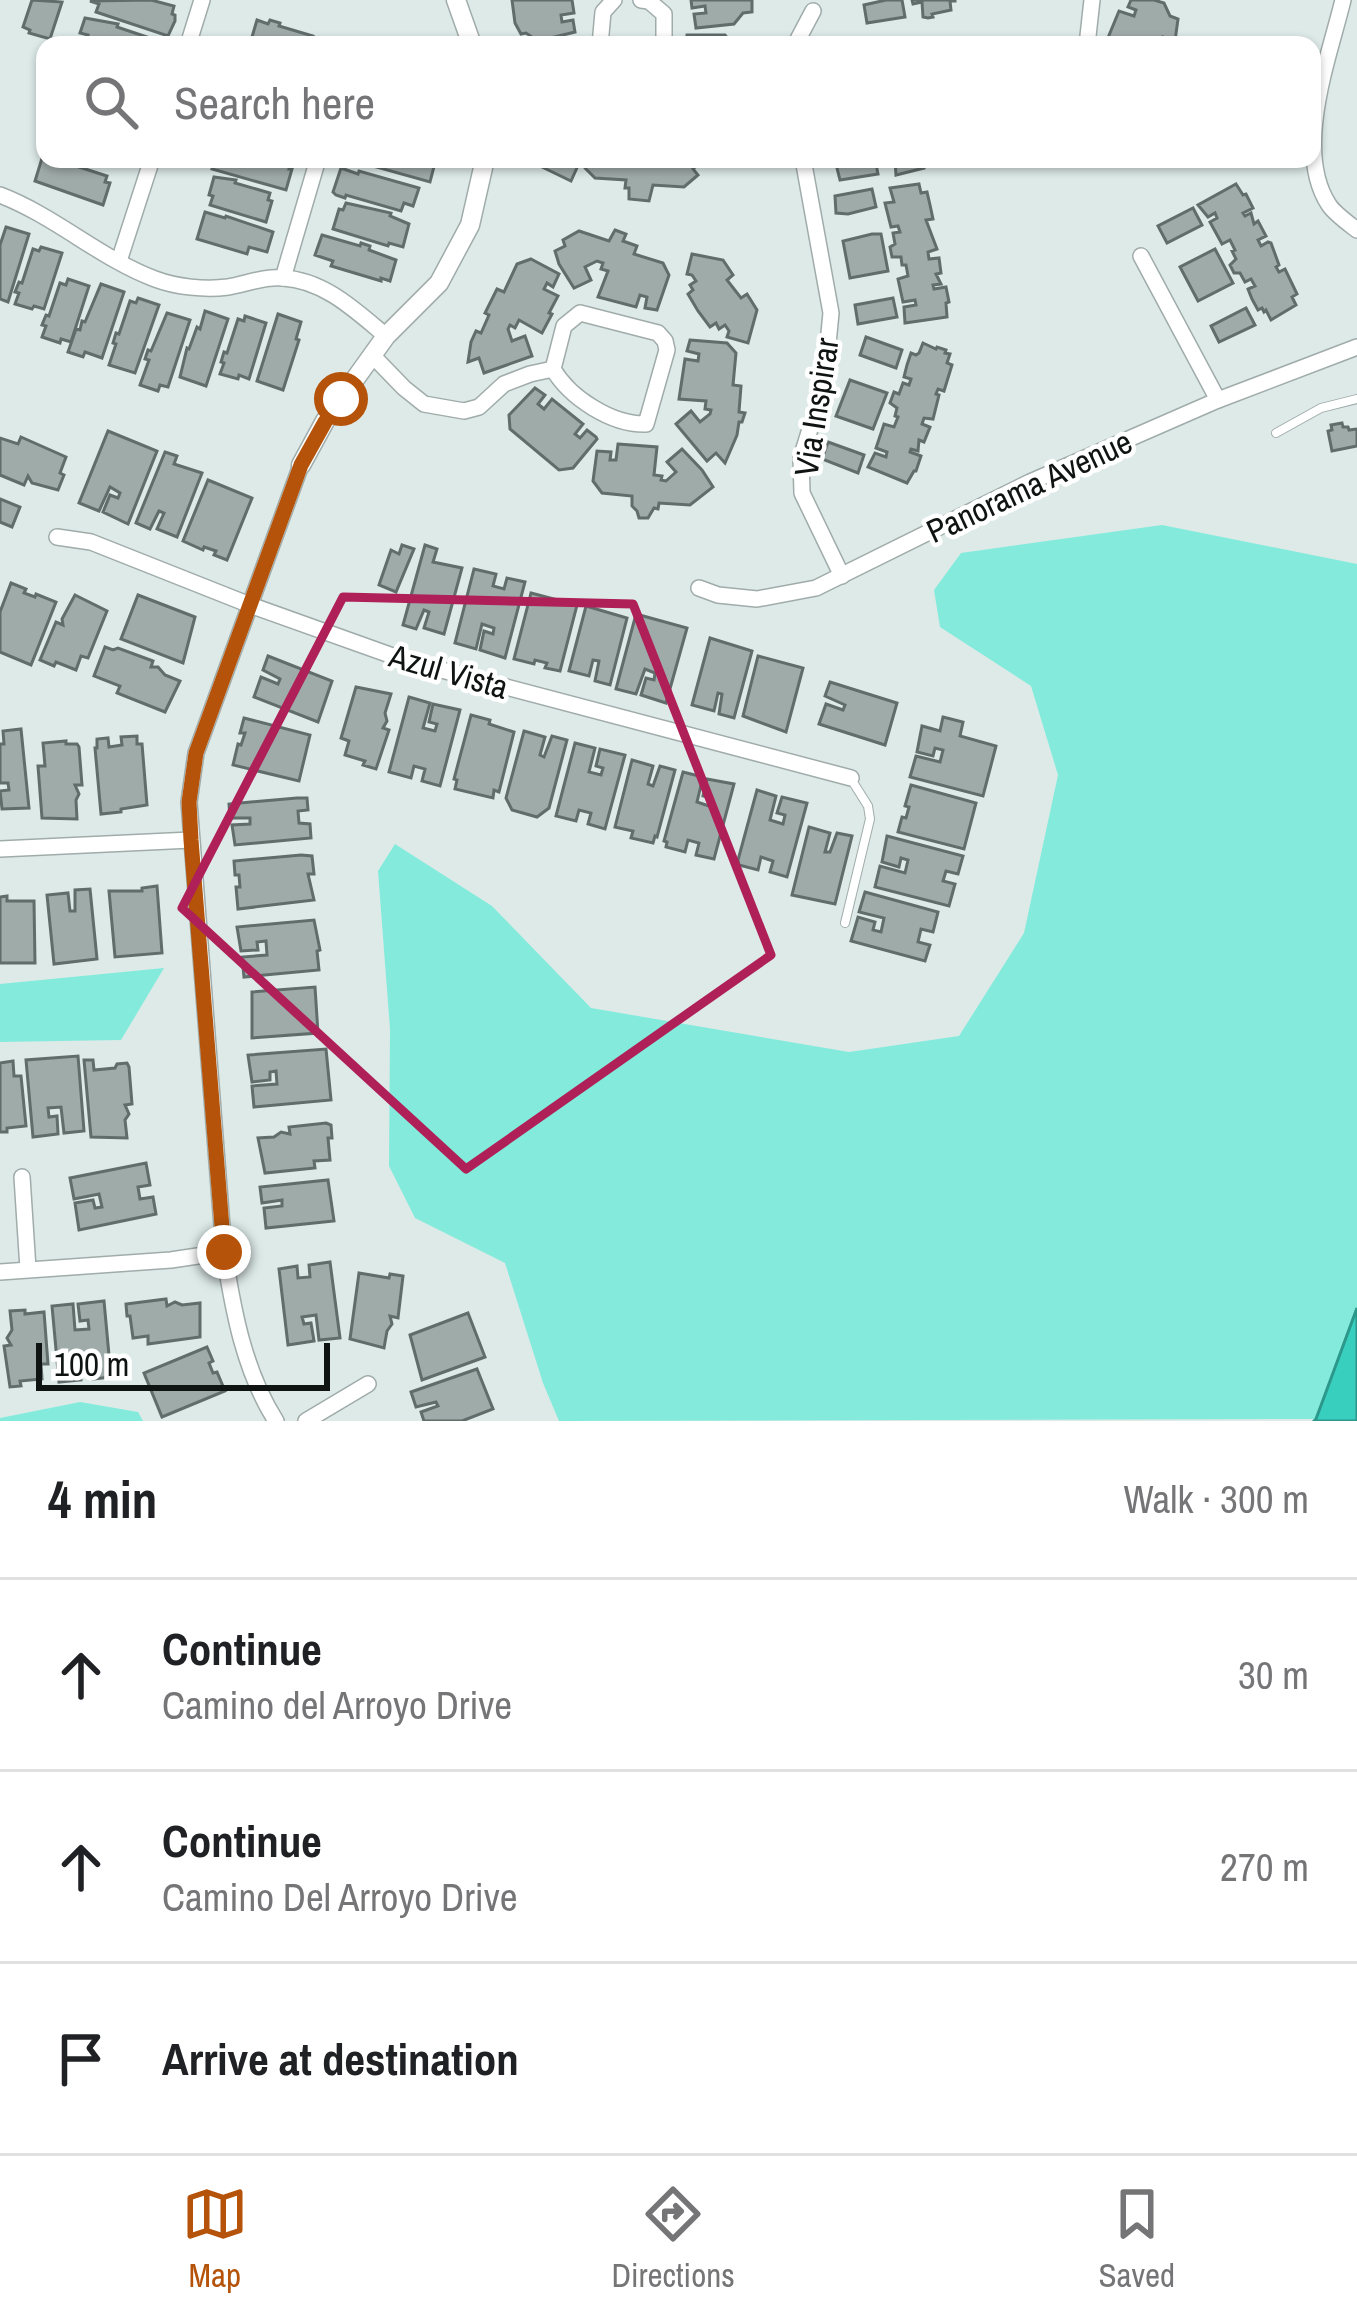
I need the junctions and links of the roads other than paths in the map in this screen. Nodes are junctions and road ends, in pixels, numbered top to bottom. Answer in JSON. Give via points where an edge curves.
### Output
{"nodes":[{"id":1,"x":202,"y":0,"type":"edge"},
{"id":2,"x":456,"y":0,"type":"edge"},
{"id":3,"x":614,"y":0,"type":"edge"},
{"id":4,"x":641,"y":0,"type":"edge"},
{"id":5,"x":1092,"y":0,"type":"edge"},
{"id":6,"x":1342,"y":0,"type":"edge"},
{"id":7,"x":814,"y":6,"type":"edge"},
{"id":8,"x":191,"y":36,"type":"edge"},
{"id":9,"x":469,"y":36,"type":"edge"},
{"id":10,"x":601,"y":36,"type":"edge"},
{"id":11,"x":664,"y":36,"type":"edge"},
{"id":12,"x":799,"y":36,"type":"edge"},
{"id":13,"x":1088,"y":36,"type":"edge"},
{"id":14,"x":1321,"y":91,"type":"edge"},
{"id":15,"x":149,"y":168,"type":"edge"},
{"id":16,"x":315,"y":168,"type":"edge"},
{"id":17,"x":483,"y":168,"type":"edge"},
{"id":18,"x":804,"y":168,"type":"edge"},
{"id":19,"x":1316,"y":168,"type":"edge"},
{"id":20,"x":0,"y":195,"type":"edge"},
{"id":21,"x":1357,"y":230,"type":"edge"},
{"id":22,"x":1142,"y":256,"type":"dead end"},
{"id":23,"x":119,"y":261,"type":"junction"},
{"id":24,"x":283,"y":278,"type":"junction"},
{"id":25,"x":386,"y":336,"type":"junction"},
{"id":26,"x":1357,"y":347,"type":"edge"},
{"id":27,"x":372,"y":355,"type":"junction"},
{"id":28,"x":554,"y":369,"type":"junction"},
{"id":29,"x":1357,"y":399,"type":"edge"},
{"id":30,"x":1219,"y":400,"type":"junction"},
{"id":31,"x":1276,"y":433,"type":"dead end"},
{"id":32,"x":301,"y":465,"type":"joint"},
{"id":33,"x":57,"y":537,"type":"dead end"},
{"id":34,"x":842,"y":576,"type":"junction"},
{"id":35,"x":699,"y":588,"type":"dead end"},
{"id":36,"x":250,"y":604,"type":"junction"},
{"id":37,"x":850,"y":778,"type":"joint"},
{"id":38,"x":191,"y":840,"type":"junction"},
{"id":39,"x":0,"y":850,"type":"edge"},
{"id":40,"x":845,"y":923,"type":"dead end"},
{"id":41,"x":22,"y":1177,"type":"dead end"},
{"id":42,"x":224,"y":1252,"type":"junction"},
{"id":43,"x":28,"y":1269,"type":"junction"},
{"id":44,"x":0,"y":1272,"type":"edge"},
{"id":45,"x":368,"y":1384,"type":"dead end"},
{"id":46,"x":276,"y":1421,"type":"edge"},
{"id":47,"x":306,"y":1421,"type":"edge"}],
"edges":[{"from":1,"to":8,"type":"street"},
{"from":2,"to":9,"type":"street"},
{"from":3,"to":10,"type":"street","via":[[603,12]]},
{"from":4,"to":11,"type":"street","via":[[664,14]]},
{"from":5,"to":13,"type":"street"},
{"from":6,"to":14,"type":"street"},
{"from":7,"to":12,"type":"street"},
{"from":15,"to":23,"type":"street"},
{"from":16,"to":24,"type":"street"},
{"from":17,"to":25,"type":"street","via":[[470,225],[439,283]]},
{"from":18,"to":34,"type":"street","name":"Via Inspirar","via":[[831,313],[824,384],[801,458],[802,493]]},
{"from":19,"to":21,"type":"street","via":[[1330,206]]},
{"from":20,"to":23,"type":"street"},
{"from":22,"to":30,"type":"street"},
{"from":23,"to":24,"type":"street","via":[[190,286]]},
{"from":24,"to":25,"type":"street","via":[[340,298]]},
{"from":25,"to":27,"type":"street"},
{"from":26,"to":30,"type":"street","name":"Panorama Avenue"},
{"from":27,"to":28,"type":"street","via":[[424,404],[464,410],[504,384]]},
{"from":27,"to":32,"type":"street"},
{"from":28,"to":28,"type":"street","via":[[610,420],[646,424],[667,350],[658,334],[580,313],[564,326]]},
{"from":29,"to":31,"type":"lane"},
{"from":30,"to":34,"type":"street","name":"Panorama Avenue"},
{"from":32,"to":36,"type":"street"},
{"from":33,"to":36,"type":"street","name":"Azul Vista","via":[[91,542]]},
{"from":34,"to":35,"type":"street","name":"Panorama Avenue","via":[[816,589],[757,598]]},
{"from":36,"to":37,"type":"street","name":"Azul Vista","via":[[404,660]]},
{"from":36,"to":38,"type":"street","via":[[196,753]]},
{"from":37,"to":40,"type":"lane","via":[[870,819]]},
{"from":38,"to":39,"type":"street"},
{"from":38,"to":42,"type":"street"},
{"from":41,"to":43,"type":"street"},
{"from":42,"to":43,"type":"street"},
{"from":42,"to":46,"type":"street","via":[[234,1321]]},
{"from":43,"to":44,"type":"street"},
{"from":45,"to":47,"type":"street"}]}
